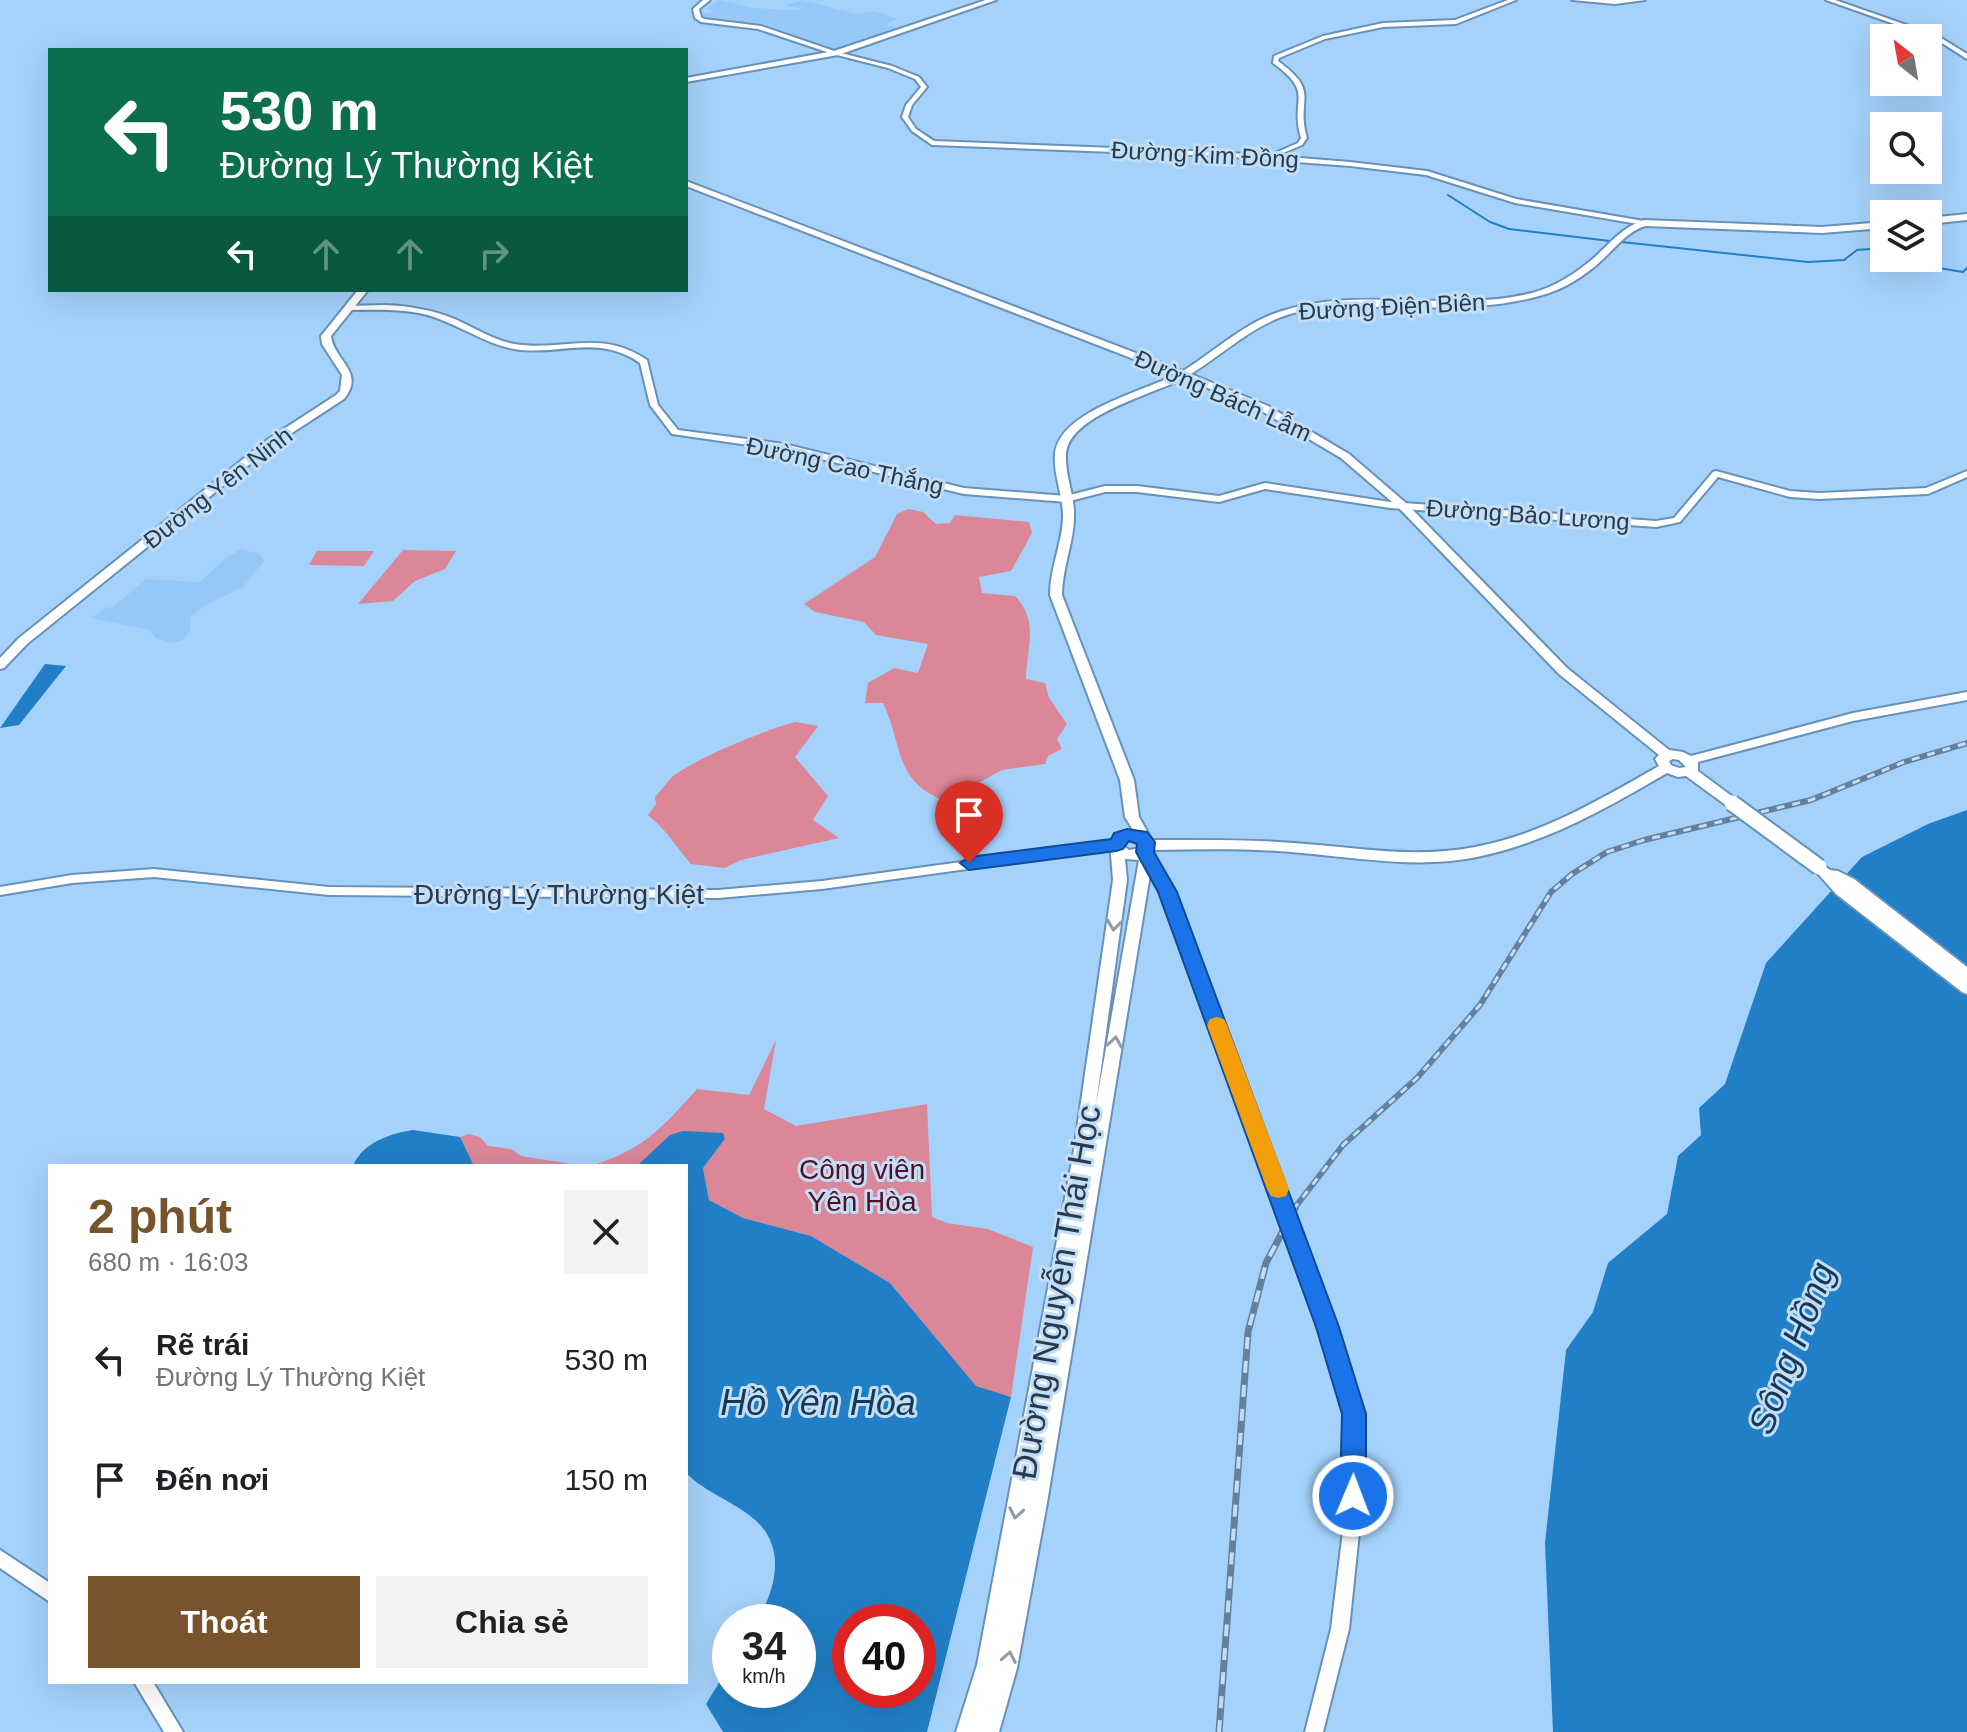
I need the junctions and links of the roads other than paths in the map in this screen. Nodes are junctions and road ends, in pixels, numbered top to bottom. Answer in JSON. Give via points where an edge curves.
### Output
{"nodes":[{"id":1,"x":707,"y":0,"type":"edge"},
{"id":2,"x":993,"y":0,"type":"edge"},
{"id":3,"x":1513,"y":0,"type":"edge"},
{"id":4,"x":1575,"y":0,"type":"edge"},
{"id":5,"x":1642,"y":0,"type":"edge"},
{"id":6,"x":1829,"y":0,"type":"edge"},
{"id":7,"x":835,"y":53,"type":"junction"},
{"id":8,"x":1967,"y":57,"type":"edge"},
{"id":9,"x":688,"y":80,"type":"edge"},
{"id":10,"x":1269,"y":157,"type":"junction"},
{"id":11,"x":688,"y":184,"type":"edge"},
{"id":12,"x":1967,"y":217,"type":"edge"},
{"id":13,"x":1942,"y":220,"type":"edge"},
{"id":14,"x":1644,"y":223,"type":"junction"},
{"id":15,"x":1870,"y":226,"type":"edge"},
{"id":16,"x":361,"y":292,"type":"edge"},
{"id":17,"x":348,"y":308,"type":"junction"},
{"id":18,"x":1184,"y":375,"type":"junction"},
{"id":19,"x":1967,"y":474,"type":"edge"},
{"id":20,"x":1066,"y":499,"type":"junction"},
{"id":21,"x":1403,"y":506,"type":"junction"},
{"id":22,"x":0,"y":665,"type":"edge"},
{"id":23,"x":1967,"y":696,"type":"edge"},
{"id":24,"x":1666,"y":762,"type":"junction"},
{"id":25,"x":1690,"y":766,"type":"junction"},
{"id":26,"x":1132,"y":817,"type":"junction"},
{"id":27,"x":1117,"y":844,"type":"junction"},
{"id":28,"x":1146,"y":846,"type":"junction"},
{"id":29,"x":1819,"y":867,"type":"junction"},
{"id":30,"x":0,"y":891,"type":"edge"},
{"id":31,"x":1967,"y":975,"type":"edge"},
{"id":32,"x":1967,"y":988,"type":"edge"},
{"id":33,"x":0,"y":1558,"type":"edge"},
{"id":34,"x":48,"y":1592,"type":"edge"},
{"id":35,"x":144,"y":1684,"type":"edge"},
{"id":36,"x":174,"y":1732,"type":"edge"},
{"id":37,"x":967,"y":1732,"type":"edge"},
{"id":38,"x":988,"y":1732,"type":"edge"},
{"id":39,"x":1314,"y":1732,"type":"edge"}],
"edges":[{"from":1,"to":7,"type":"street","via":[[696,9],[703,21],[759,27]]},
{"from":2,"to":7,"type":"main road"},
{"from":3,"to":10,"type":"street","via":[[1459,22],[1387,24],[1323,38],[1274,58],[1294,75],[1304,97],[1299,124],[1304,139]]},
{"from":4,"to":5,"type":"street"},
{"from":6,"to":8,"type":"street","via":[[1936,37]]},
{"from":7,"to":9,"type":"main road"},
{"from":7,"to":10,"type":"street","name":"Đường Kim Đồng","via":[[874,61],[920,80],[924,87],[905,117],[932,143]]},
{"from":10,"to":14,"type":"street","name":"Đường Kim Đồng","via":[[1427,173],[1515,201]]},
{"from":11,"to":18,"type":"main road","name":"Đường Bách Lẫm"},
{"from":12,"to":13,"type":"main road"},
{"from":14,"to":15,"type":"main road","via":[[1822,230]]},
{"from":14,"to":18,"type":"main road","name":"Đường Điện Biên","via":[[1548,291],[1454,307],[1299,309],[1277,315]]},
{"from":16,"to":17,"type":"main road","name":"Đường Yên Ninh"},
{"from":17,"to":20,"type":"street","name":"Đường Cao Thắng","via":[[411,309],[445,317],[476,335],[516,347],[587,343],[623,350],[644,362],[658,413],[685,435],[784,447],[940,488]]},
{"from":17,"to":22,"type":"main road","name":"Đường Yên Ninh","via":[[326,336],[347,375],[340,397],[271,442]]},
{"from":18,"to":20,"type":"main road","name":"Đường Điện Biên","via":[[1100,410],[1075,430],[1060,454]]},
{"from":18,"to":21,"type":"main road","name":"Đường Bách Lẫm","via":[[1319,438]]},
{"from":19,"to":21,"type":"street","name":"Đường Bảo Lương","via":[[1928,491],[1819,496],[1790,494],[1716,474],[1677,520],[1656,524]]},
{"from":20,"to":21,"type":"street","name":"Đường Bảo Lương","via":[[1105,489],[1219,499],[1265,486]]},
{"from":20,"to":26,"type":"main road","name":"Đường Điện Biên","via":[[1069,517],[1056,595],[1127,780]]},
{"from":21,"to":24,"type":"main road","name":"Đường Bách Lẫm","via":[[1563,671]]},
{"from":23,"to":25,"type":"main road","via":[[1853,717]]},
{"from":24,"to":25,"type":"main road","via":[[1679,754]]},
{"from":24,"to":28,"type":"main road","via":[[1585,815],[1476,852],[1428,859],[1277,846]]},
{"from":25,"to":29,"type":"main road","bridge":true},
{"from":26,"to":27,"type":"main road"},
{"from":26,"to":28,"type":"main road","name":"Đường Điện Biên"},
{"from":27,"to":28,"type":"main road","via":[[1133,835]]},
{"from":27,"to":28,"type":"main road","via":[[1130,856]]},
{"from":27,"to":30,"type":"street","name":"Đường Lý Thường Kiệt","via":[[822,885],[718,894],[329,891],[154,873]]},
{"from":27,"to":37,"type":"main road","name":"Đường Nguyễn Thái Học","one_way":true,"via":[[1120,880],[1082,1150],[987,1665]]},
{"from":38,"to":28,"type":"main road","name":"Đường Nguyễn Thái Học","one_way":true,"via":[[1007,1668],[1037,1503]]},
{"from":28,"to":39,"type":"street","via":[[1168,892],[1283,1202],[1354,1414],[1352,1523],[1340,1629]]},
{"from":29,"to":31,"type":"main road","via":[[1849,883]]},
{"from":29,"to":32,"type":"main road"},
{"from":33,"to":34,"type":"street"},
{"from":35,"to":36,"type":"street"}]}
